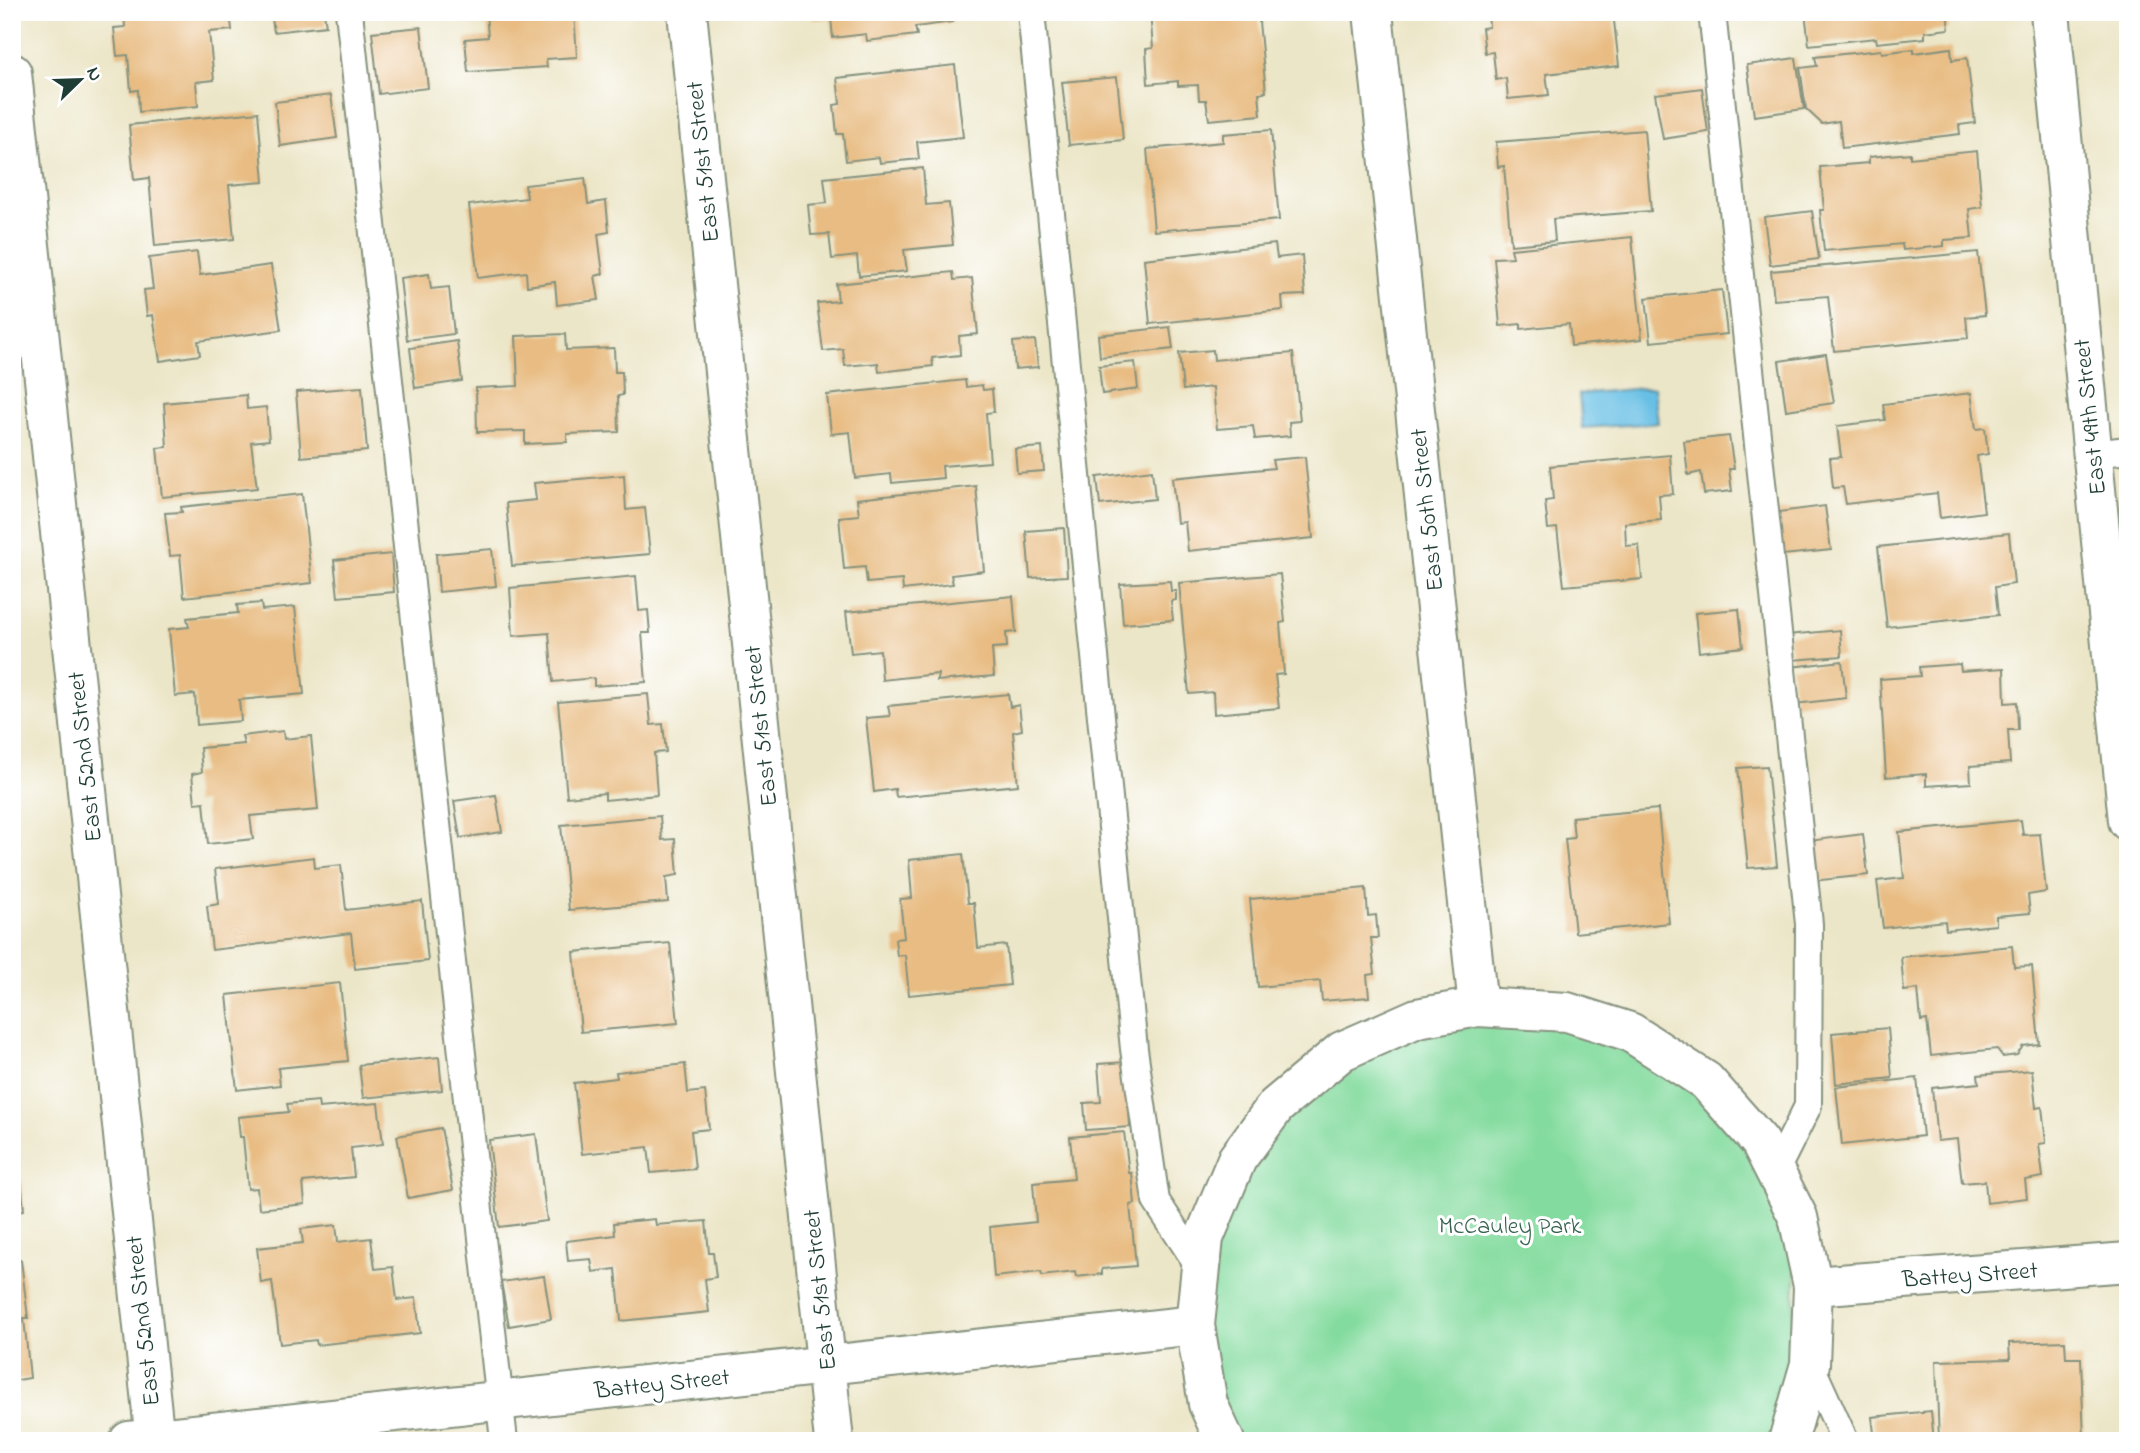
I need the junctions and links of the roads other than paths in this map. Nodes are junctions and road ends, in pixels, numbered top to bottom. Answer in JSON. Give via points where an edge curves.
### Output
{"nodes":[{"id":1,"x":349,"y":12,"type":"edge"},
{"id":2,"x":687,"y":12,"type":"edge"},
{"id":3,"x":1031,"y":12,"type":"edge"},
{"id":4,"x":1373,"y":12,"type":"edge"},
{"id":5,"x":1712,"y":12,"type":"edge"},
{"id":6,"x":2050,"y":12,"type":"edge"},
{"id":7,"x":12,"y":73,"type":"edge"},
{"id":8,"x":2110,"y":452,"type":"edge"},
{"id":9,"x":2128,"y":821,"type":"edge"},
{"id":10,"x":1478,"y":1007,"type":"junction"},
{"id":11,"x":1775,"y":1172,"type":"junction"},
{"id":12,"x":2128,"y":1262,"type":"edge"},
{"id":13,"x":1201,"y":1269,"type":"junction"},
{"id":14,"x":1813,"y":1286,"type":"junction"},
{"id":15,"x":1195,"y":1325,"type":"junction"},
{"id":16,"x":1810,"y":1364,"type":"junction"},
{"id":17,"x":826,"y":1365,"type":"junction"},
{"id":18,"x":500,"y":1401,"type":"junction"},
{"id":19,"x":146,"y":1440,"type":"edge"},
{"id":20,"x":504,"y":1441,"type":"edge"},
{"id":21,"x":834,"y":1441,"type":"edge"},
{"id":22,"x":1225,"y":1441,"type":"edge"},
{"id":23,"x":1788,"y":1441,"type":"edge"},
{"id":24,"x":1845,"y":1441,"type":"edge"}],
"edges":[{"from":1,"to":18,"type":"lane"},
{"from":2,"to":17,"type":"street","name":"East 51st Street"},
{"from":3,"to":13,"type":"lane","via":[[1134,1049],[1156,1201]]},
{"from":4,"to":10,"type":"street","name":"East 50th Street"},
{"from":5,"to":11,"type":"lane","via":[[1809,924],[1808,1106]]},
{"from":6,"to":8,"type":"street","name":"East 49th Street"},
{"from":7,"to":19,"type":"street","name":"East 52nd Street"},
{"from":8,"to":9,"type":"street","name":"East 49th Street"},
{"from":10,"to":11,"type":"street","via":[[1567,1012],[1630,1032],[1706,1081],[1760,1142]]},
{"from":10,"to":13,"type":"street","via":[[1417,1018],[1342,1051],[1276,1105],[1237,1159],[1204,1238]]},
{"from":11,"to":14,"type":"street","via":[[1798,1217]]},
{"from":12,"to":14,"type":"street","name":"Battey Street"},
{"from":13,"to":15,"type":"street"},
{"from":14,"to":16,"type":"street"},
{"from":15,"to":17,"type":"street","name":"Battey Street"},
{"from":15,"to":22,"type":"street","via":[[1208,1404]]},
{"from":16,"to":23,"type":"street"},
{"from":16,"to":24,"type":"lane"},
{"from":17,"to":18,"type":"street","name":"Battey Street"},
{"from":17,"to":21,"type":"street","name":"East 51st Street"},
{"from":18,"to":19,"type":"street","name":"Battey Street"},
{"from":18,"to":20,"type":"lane"}]}
